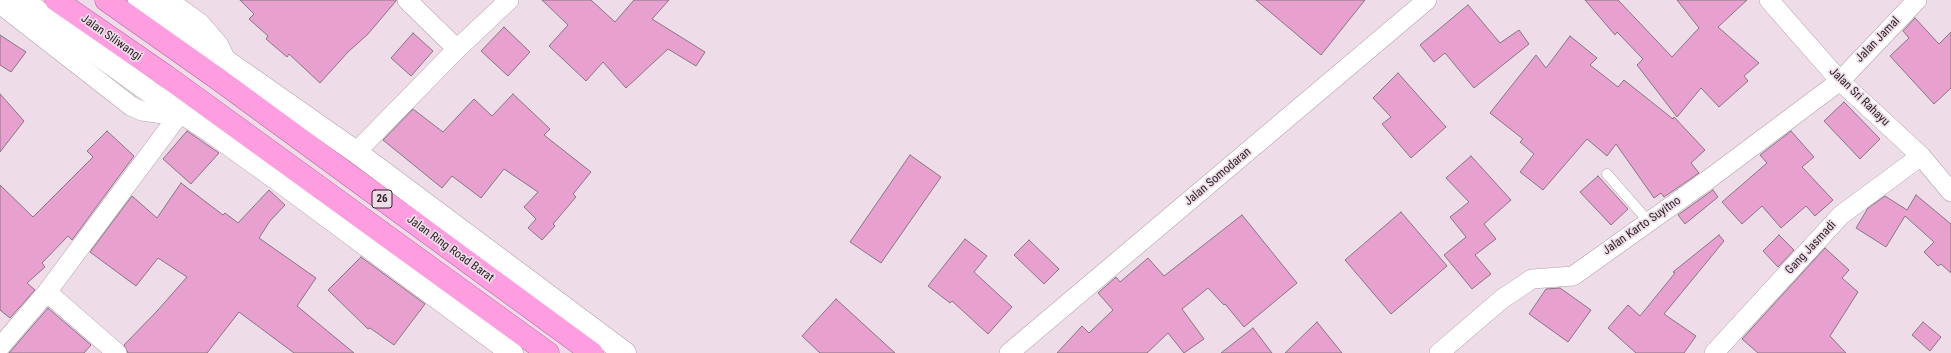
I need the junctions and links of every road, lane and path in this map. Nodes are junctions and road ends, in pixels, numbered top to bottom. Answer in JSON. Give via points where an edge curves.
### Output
{"nodes":[{"id":1,"x":22,"y":0,"type":"edge"},
{"id":2,"x":56,"y":0,"type":"edge"},
{"id":3,"x":106,"y":0,"type":"edge"},
{"id":4,"x":139,"y":0,"type":"edge"},
{"id":5,"x":168,"y":0,"type":"edge"},
{"id":6,"x":407,"y":0,"type":"edge"},
{"id":7,"x":508,"y":0,"type":"edge"},
{"id":8,"x":1427,"y":0,"type":"edge"},
{"id":9,"x":1769,"y":0,"type":"edge"},
{"id":10,"x":1917,"y":0,"type":"edge"},
{"id":11,"x":0,"y":4,"type":"edge"},
{"id":12,"x":457,"y":49,"type":"junction"},
{"id":13,"x":222,"y":71,"type":"junction"},
{"id":14,"x":1840,"y":81,"type":"junction"},
{"id":15,"x":190,"y":112,"type":"junction"},
{"id":16,"x":356,"y":152,"type":"junction"},
{"id":17,"x":1921,"y":156,"type":"junction"},
{"id":18,"x":1607,"y":174,"type":"dead end"},
{"id":19,"x":1951,"y":192,"type":"edge"},
{"id":20,"x":1649,"y":222,"type":"junction"},
{"id":21,"x":48,"y":292,"type":"junction"},
{"id":22,"x":0,"y":347,"type":"edge"},
{"id":23,"x":117,"y":353,"type":"edge"},
{"id":24,"x":512,"y":353,"type":"edge"},
{"id":25,"x":548,"y":353,"type":"edge"},
{"id":26,"x":592,"y":353,"type":"edge"},
{"id":27,"x":625,"y":353,"type":"edge"},
{"id":28,"x":1009,"y":353,"type":"edge"},
{"id":29,"x":1439,"y":353,"type":"edge"},
{"id":30,"x":1714,"y":353,"type":"edge"}],
"edges":[{"from":1,"to":15,"type":"street","via":[[153,94]]},
{"from":2,"to":15,"type":"highway","name":"Jalan Siliwangi","number":"26","via":[[166,76]]},
{"from":3,"to":13,"type":"highway","name":"Jalan Ring Road Barat","number":"26","via":[[172,46]]},
{"from":4,"to":13,"type":"street","via":[[201,45]]},
{"from":5,"to":13,"type":"street","via":[[200,23],[219,44]]},
{"from":6,"to":12,"type":"street"},
{"from":7,"to":12,"type":"street"},
{"from":8,"to":28,"type":"street","name":"Jalan Somodaran"},
{"from":9,"to":14,"type":"street","name":"Jalan Sri Rahayu"},
{"from":10,"to":14,"type":"street","name":"Jalan Jamal"},
{"from":11,"to":15,"type":"street","via":[[131,106],[142,111]]},
{"from":12,"to":16,"type":"street"},
{"from":13,"to":16,"type":"street"},
{"from":13,"to":26,"type":"highway","name":"Jalan Ring Road Barat","number":"26"},
{"from":14,"to":17,"type":"street","name":"Jalan Sri Rahayu"},
{"from":14,"to":20,"type":"street","name":"Jalan Karto Suyitno"},
{"from":15,"to":21,"type":"street"},
{"from":15,"to":24,"type":"street"},
{"from":15,"to":25,"type":"highway","number":"26"},
{"from":16,"to":27,"type":"street"},
{"from":17,"to":19,"type":"street","name":"Jalan Sri Rahayu"},
{"from":17,"to":30,"type":"street","name":"Gang Jasmadi","via":[[1841,215]]},
{"from":18,"to":20,"type":"lane"},
{"from":20,"to":29,"type":"street","name":"Jalan Karto Suyitno","via":[[1573,276],[1532,279],[1502,299]]},
{"from":21,"to":22,"type":"street"},
{"from":21,"to":23,"type":"street"}]}
